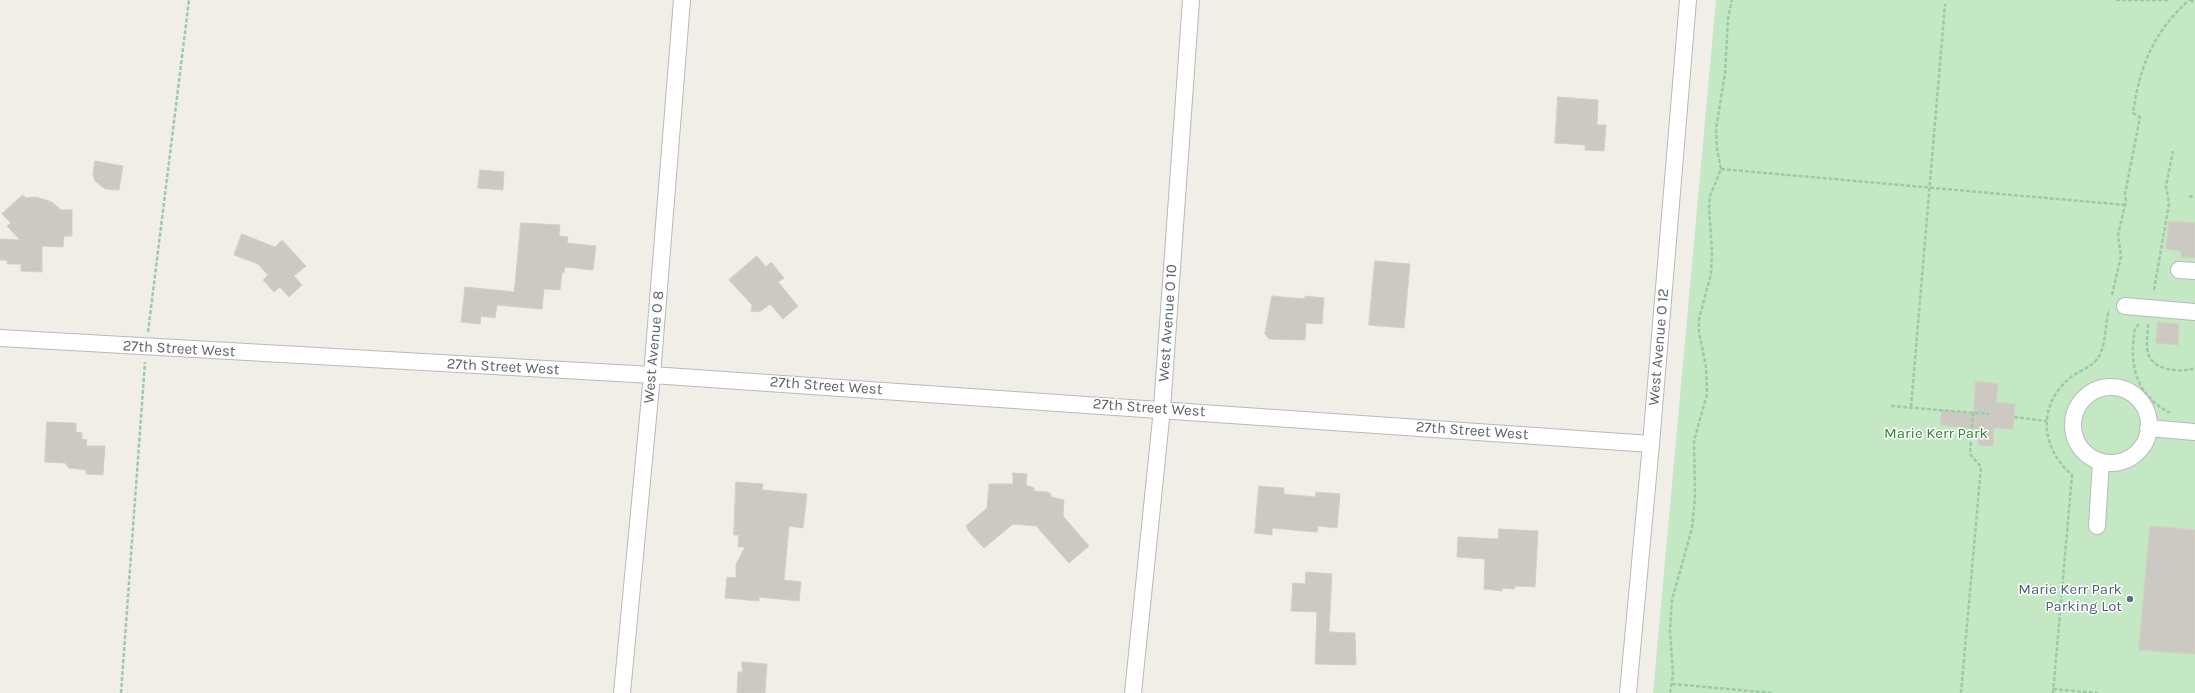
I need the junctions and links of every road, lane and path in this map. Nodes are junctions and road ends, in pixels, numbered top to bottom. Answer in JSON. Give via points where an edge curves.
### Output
{"nodes":[{"id":1,"x":682,"y":0,"type":"edge"},
{"id":2,"x":1191,"y":0,"type":"edge"},
{"id":3,"x":1688,"y":0,"type":"edge"},
{"id":4,"x":1732,"y":0,"type":"edge"},
{"id":5,"x":2116,"y":0,"type":"edge"},
{"id":6,"x":2169,"y":0,"type":"edge"},
{"id":7,"x":2189,"y":0,"type":"edge"},
{"id":8,"x":2195,"y":2,"type":"edge"},
{"id":9,"x":1945,"y":4,"type":"dead end"},
{"id":10,"x":2173,"y":151,"type":"dead end"},
{"id":11,"x":1721,"y":168,"type":"junction"},
{"id":12,"x":1929,"y":186,"type":"junction"},
{"id":13,"x":2189,"y":196,"type":"dead end"},
{"id":14,"x":2195,"y":197,"type":"edge"},
{"id":15,"x":2126,"y":205,"type":"junction"},
{"id":16,"x":2154,"y":290,"type":"dead end"},
{"id":17,"x":2115,"y":303,"type":"junction"},
{"id":18,"x":2195,"y":312,"type":"edge"},
{"id":19,"x":2148,"y":324,"type":"junction"},
{"id":20,"x":2153,"y":324,"type":"dead end"},
{"id":21,"x":0,"y":338,"type":"edge"},
{"id":22,"x":2195,"y":368,"type":"edge"},
{"id":23,"x":652,"y":375,"type":"junction"},
{"id":24,"x":1891,"y":406,"type":"dead end"},
{"id":25,"x":1910,"y":407,"type":"junction"},
{"id":26,"x":1162,"y":409,"type":"junction"},
{"id":27,"x":1973,"y":412,"type":"junction"},
{"id":28,"x":1988,"y":414,"type":"dead end"},
{"id":29,"x":2173,"y":415,"type":"dead end"},
{"id":30,"x":2014,"y":417,"type":"dead end"},
{"id":31,"x":2047,"y":421,"type":"junction"},
{"id":32,"x":2148,"y":428,"type":"junction"},
{"id":33,"x":2195,"y":432,"type":"edge"},
{"id":34,"x":1651,"y":444,"type":"junction"},
{"id":35,"x":2101,"y":462,"type":"junction"},
{"id":36,"x":2097,"y":526,"type":"dead end"},
{"id":37,"x":1672,"y":684,"type":"junction"},
{"id":38,"x":2053,"y":689,"type":"junction"},
{"id":39,"x":622,"y":693,"type":"edge"},
{"id":40,"x":1133,"y":693,"type":"edge"},
{"id":41,"x":1628,"y":693,"type":"edge"},
{"id":42,"x":1670,"y":693,"type":"edge"},
{"id":43,"x":1773,"y":693,"type":"edge"},
{"id":44,"x":1961,"y":693,"type":"edge"},
{"id":45,"x":2053,"y":693,"type":"edge"},
{"id":46,"x":2098,"y":693,"type":"edge"}],
"edges":[{"from":1,"to":23,"type":"street","name":"West Avenue O 8"},
{"from":2,"to":26,"type":"street","name":"West Avenue O 10"},
{"from":3,"to":34,"type":"street","name":"West Avenue O 12"},
{"from":4,"to":11,"type":"path","via":[[1728,18],[1725,73],[1716,129]]},
{"from":5,"to":6,"type":"path"},
{"from":7,"to":8,"type":"path"},
{"from":7,"to":15,"type":"path","via":[[2162,29],[2141,69],[2133,113],[2140,117],[2125,194]]},
{"from":9,"to":12,"type":"path"},
{"from":10,"to":16,"type":"path","via":[[2166,186],[2168,204]]},
{"from":11,"to":12,"type":"path"},
{"from":11,"to":37,"type":"path","via":[[1710,196],[1711,274],[1699,319],[1707,394],[1694,441],[1695,498],[1692,528],[1672,600]]},
{"from":12,"to":15,"type":"path"},
{"from":12,"to":25,"type":"path"},
{"from":13,"to":14,"type":"path"},
{"from":15,"to":17,"type":"path","via":[[2118,235],[2121,256]]},
{"from":17,"to":18,"type":"street"},
{"from":17,"to":31,"type":"path","via":[[2098,357],[2063,385],[2052,401]]},
{"from":19,"to":20,"type":"path"},
{"from":19,"to":22,"type":"path","via":[[2147,349],[2153,361],[2174,370],[2186,371]]},
{"from":19,"to":29,"type":"path","via":[[2141,323],[2135,328],[2133,358],[2137,378],[2140,387],[2154,404]]},
{"from":21,"to":23,"type":"street","name":"27th Street West"},
{"from":23,"to":26,"type":"street","name":"27th Street West"},
{"from":23,"to":39,"type":"street","name":"West Avenue O 8"},
{"from":24,"to":25,"type":"path"},
{"from":25,"to":27,"type":"path"},
{"from":26,"to":34,"type":"street","name":"27th Street West"},
{"from":26,"to":40,"type":"street","name":"West Avenue O 10"},
{"from":27,"to":28,"type":"path"},
{"from":27,"to":44,"type":"path","via":[[1970,454],[1981,467]]},
{"from":30,"to":31,"type":"path"},
{"from":31,"to":38,"type":"path","via":[[2052,452],[2072,475]]},
{"from":32,"to":33,"type":"street"},
{"from":32,"to":35,"type":"street","via":[[2145,441],[2138,452],[2114,463]]},
{"from":32,"to":35,"type":"street","via":[[2145,411],[2136,396],[2114,387],[2090,393],[2081,401],[2075,412],[2073,425],[2075,437],[2081,448]]},
{"from":34,"to":41,"type":"street","name":"West Avenue O 12"},
{"from":35,"to":36,"type":"street"},
{"from":37,"to":42,"type":"path"},
{"from":37,"to":43,"type":"path"},
{"from":38,"to":45,"type":"path"},
{"from":38,"to":46,"type":"path"}]}
